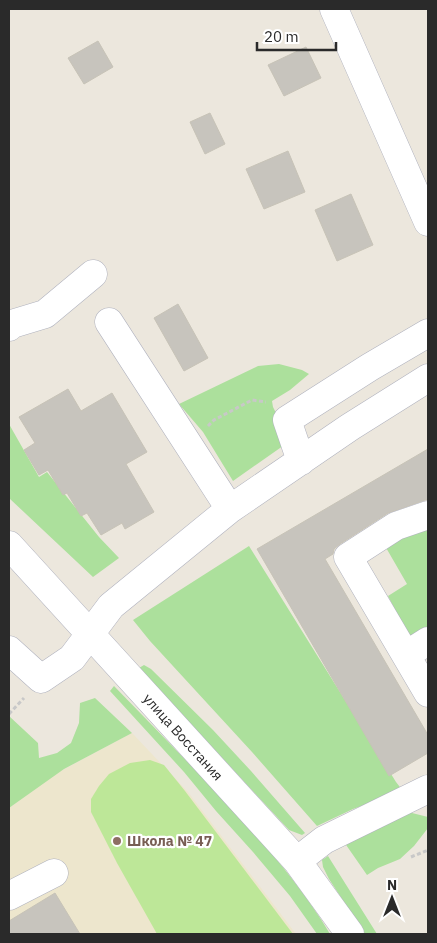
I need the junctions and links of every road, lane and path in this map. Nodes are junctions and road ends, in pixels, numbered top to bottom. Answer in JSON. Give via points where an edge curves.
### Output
{"nodes":[{"id":1,"x":334,"y":9,"type":"edge"},
{"id":2,"x":428,"y":222,"type":"edge"},
{"id":3,"x":93,"y":274,"type":"dead end"},
{"id":4,"x":109,"y":322,"type":"dead end"},
{"id":5,"x":9,"y":327,"type":"edge"},
{"id":6,"x":428,"y":332,"type":"edge"},
{"id":7,"x":428,"y":378,"type":"edge"},
{"id":8,"x":293,"y":416,"type":"junction"},
{"id":9,"x":187,"y":443,"type":"junction"},
{"id":10,"x":301,"y":461,"type":"junction"},
{"id":11,"x":230,"y":510,"type":"junction"},
{"id":12,"x":428,"y":515,"type":"edge"},
{"id":13,"x":9,"y":545,"type":"edge"},
{"id":14,"x":90,"y":633,"type":"junction"},
{"id":15,"x":417,"y":648,"type":"edge"},
{"id":16,"x":9,"y":650,"type":"edge"},
{"id":17,"x":428,"y":693,"type":"edge"},
{"id":18,"x":428,"y":789,"type":"edge"},
{"id":19,"x":428,"y":850,"type":"edge"},
{"id":20,"x":411,"y":856,"type":"dead end"},
{"id":21,"x":297,"y":861,"type":"junction"},
{"id":22,"x":54,"y":873,"type":"dead end"},
{"id":23,"x":9,"y":896,"type":"edge"},
{"id":24,"x":350,"y":934,"type":"edge"}],
"edges":[{"from":1,"to":2,"type":"street"},
{"from":3,"to":5,"type":"street","via":[[45,314]]},
{"from":4,"to":9,"type":"street"},
{"from":6,"to":8,"type":"street"},
{"from":7,"to":10,"type":"street"},
{"from":8,"to":9,"type":"path","via":[[272,403],[252,400],[214,420]]},
{"from":8,"to":10,"type":"street","via":[[287,420]]},
{"from":9,"to":11,"type":"street"},
{"from":10,"to":11,"type":"street"},
{"from":11,"to":14,"type":"street","via":[[111,606]]},
{"from":12,"to":15,"type":"street","via":[[396,526],[348,557]]},
{"from":13,"to":14,"type":"street","name":"улица Восстания"},
{"from":14,"to":16,"type":"street","via":[[72,658],[42,679]]},
{"from":14,"to":21,"type":"street","name":"улица Восстания"},
{"from":15,"to":17,"type":"street"},
{"from":18,"to":21,"type":"street","via":[[324,840]]},
{"from":19,"to":20,"type":"path"},
{"from":21,"to":24,"type":"street","name":"улица Восстания"},
{"from":22,"to":23,"type":"street"}]}
